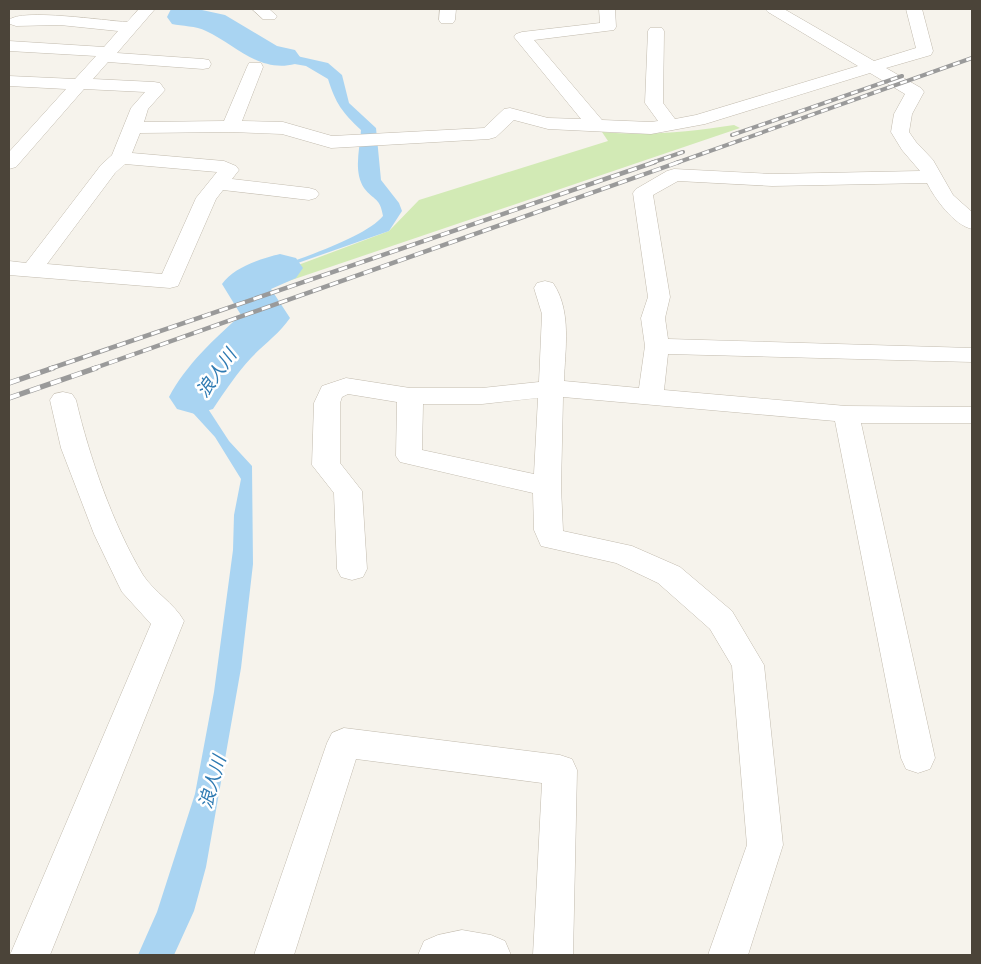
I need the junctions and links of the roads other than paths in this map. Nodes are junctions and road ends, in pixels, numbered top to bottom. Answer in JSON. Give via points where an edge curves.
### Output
{"nodes":[{"id":1,"x":31,"y":9,"type":"edge"},
{"id":2,"x":607,"y":9,"type":"edge"},
{"id":3,"x":773,"y":9,"type":"edge"},
{"id":4,"x":914,"y":9,"type":"edge"},
{"id":5,"x":78,"y":10,"type":"edge"},
{"id":6,"x":138,"y":19,"type":"edge"},
{"id":7,"x":12,"y":24,"type":"edge"},
{"id":8,"x":656,"y":31,"type":"dead end"},
{"id":9,"x":9,"y":46,"type":"edge"},
{"id":10,"x":106,"y":55,"type":"junction"},
{"id":11,"x":203,"y":64,"type":"dead end"},
{"id":12,"x":873,"y":66,"type":"junction"},
{"id":13,"x":255,"y":67,"type":"dead end"},
{"id":14,"x":9,"y":81,"type":"edge"},
{"id":15,"x":79,"y":85,"type":"junction"},
{"id":16,"x":596,"y":125,"type":"junction"},
{"id":17,"x":670,"y":125,"type":"junction"},
{"id":18,"x":231,"y":126,"type":"junction"},
{"id":19,"x":134,"y":128,"type":"junction"},
{"id":20,"x":121,"y":158,"type":"junction"},
{"id":21,"x":9,"y":163,"type":"edge"},
{"id":22,"x":932,"y":177,"type":"junction"},
{"id":23,"x":219,"y":182,"type":"junction"},
{"id":24,"x":310,"y":194,"type":"dead end"},
{"id":25,"x":972,"y":222,"type":"edge"},
{"id":26,"x":9,"y":268,"type":"edge"},
{"id":27,"x":32,"y":270,"type":"junction"},
{"id":28,"x":545,"y":288,"type":"dead end"},
{"id":29,"x":657,"y":346,"type":"junction"},
{"id":30,"x":972,"y":355,"type":"edge"},
{"id":31,"x":552,"y":388,"type":"junction"},
{"id":32,"x":410,"y":396,"type":"junction"},
{"id":33,"x":651,"y":396,"type":"junction"},
{"id":34,"x":63,"y":400,"type":"dead end"},
{"id":35,"x":846,"y":414,"type":"junction"},
{"id":36,"x":972,"y":415,"type":"edge"},
{"id":37,"x":547,"y":487,"type":"junction"},
{"id":38,"x":352,"y":569,"type":"dead end"},
{"id":39,"x":918,"y":758,"type":"dead end"},
{"id":40,"x":30,"y":955,"type":"edge"},
{"id":41,"x":274,"y":955,"type":"edge"},
{"id":42,"x":438,"y":955,"type":"edge"},
{"id":43,"x":490,"y":955,"type":"edge"},
{"id":44,"x":553,"y":955,"type":"edge"},
{"id":45,"x":728,"y":955,"type":"edge"}],
"edges":[{"from":1,"to":7,"type":"street"},
{"from":2,"to":16,"type":"street","via":[[608,27],[522,37]]},
{"from":3,"to":12,"type":"street"},
{"from":4,"to":12,"type":"street","via":[[925,51]]},
{"from":5,"to":6,"type":"street"},
{"from":6,"to":7,"type":"street","via":[[101,26],[60,20]]},
{"from":6,"to":10,"type":"street"},
{"from":8,"to":17,"type":"street","via":[[654,103]]},
{"from":9,"to":10,"type":"street"},
{"from":10,"to":11,"type":"street"},
{"from":10,"to":15,"type":"street"},
{"from":12,"to":17,"type":"street","via":[[699,120]]},
{"from":12,"to":22,"type":"street","via":[[915,92],[903,114],[900,132],[926,164]]},
{"from":13,"to":18,"type":"street"},
{"from":14,"to":15,"type":"street"},
{"from":15,"to":19,"type":"street","via":[[154,87],[156,90],[140,108]]},
{"from":15,"to":21,"type":"street"},
{"from":16,"to":17,"type":"street","via":[[652,128]]},
{"from":16,"to":18,"type":"street","via":[[548,123],[510,113],[489,133],[331,142],[283,128]]},
{"from":18,"to":19,"type":"street"},
{"from":19,"to":20,"type":"street"},
{"from":20,"to":23,"type":"street","via":[[224,167],[229,170]]},
{"from":20,"to":27,"type":"street","via":[[108,169]]},
{"from":22,"to":25,"type":"street","via":[[945,198]]},
{"from":22,"to":29,"type":"street","via":[[772,180],[674,175],[643,193],[659,297],[653,318]]},
{"from":23,"to":24,"type":"street"},
{"from":23,"to":27,"type":"street","via":[[206,198],[170,281]]},
{"from":26,"to":27,"type":"street"},
{"from":28,"to":31,"type":"street","via":[[554,314]]},
{"from":29,"to":30,"type":"street"},
{"from":29,"to":33,"type":"street"},
{"from":31,"to":32,"type":"street","via":[[482,396]]},
{"from":31,"to":33,"type":"street"},
{"from":31,"to":37,"type":"street"},
{"from":32,"to":37,"type":"street","via":[[409,456]]},
{"from":32,"to":38,"type":"street","via":[[346,386],[331,392],[326,403],[326,465],[348,491]]},
{"from":33,"to":35,"type":"street"},
{"from":34,"to":40,"type":"street","via":[[74,448],[108,534],[133,584],[168,621]]},
{"from":35,"to":36,"type":"street"},
{"from":35,"to":39,"type":"street"},
{"from":37,"to":45,"type":"street","via":[[551,539],[622,554],[669,575],[721,620],[748,665],[766,845]]},
{"from":41,"to":44,"type":"street","via":[[344,742],[560,770]]},
{"from":42,"to":43,"type":"street","via":[[462,950]]}]}
